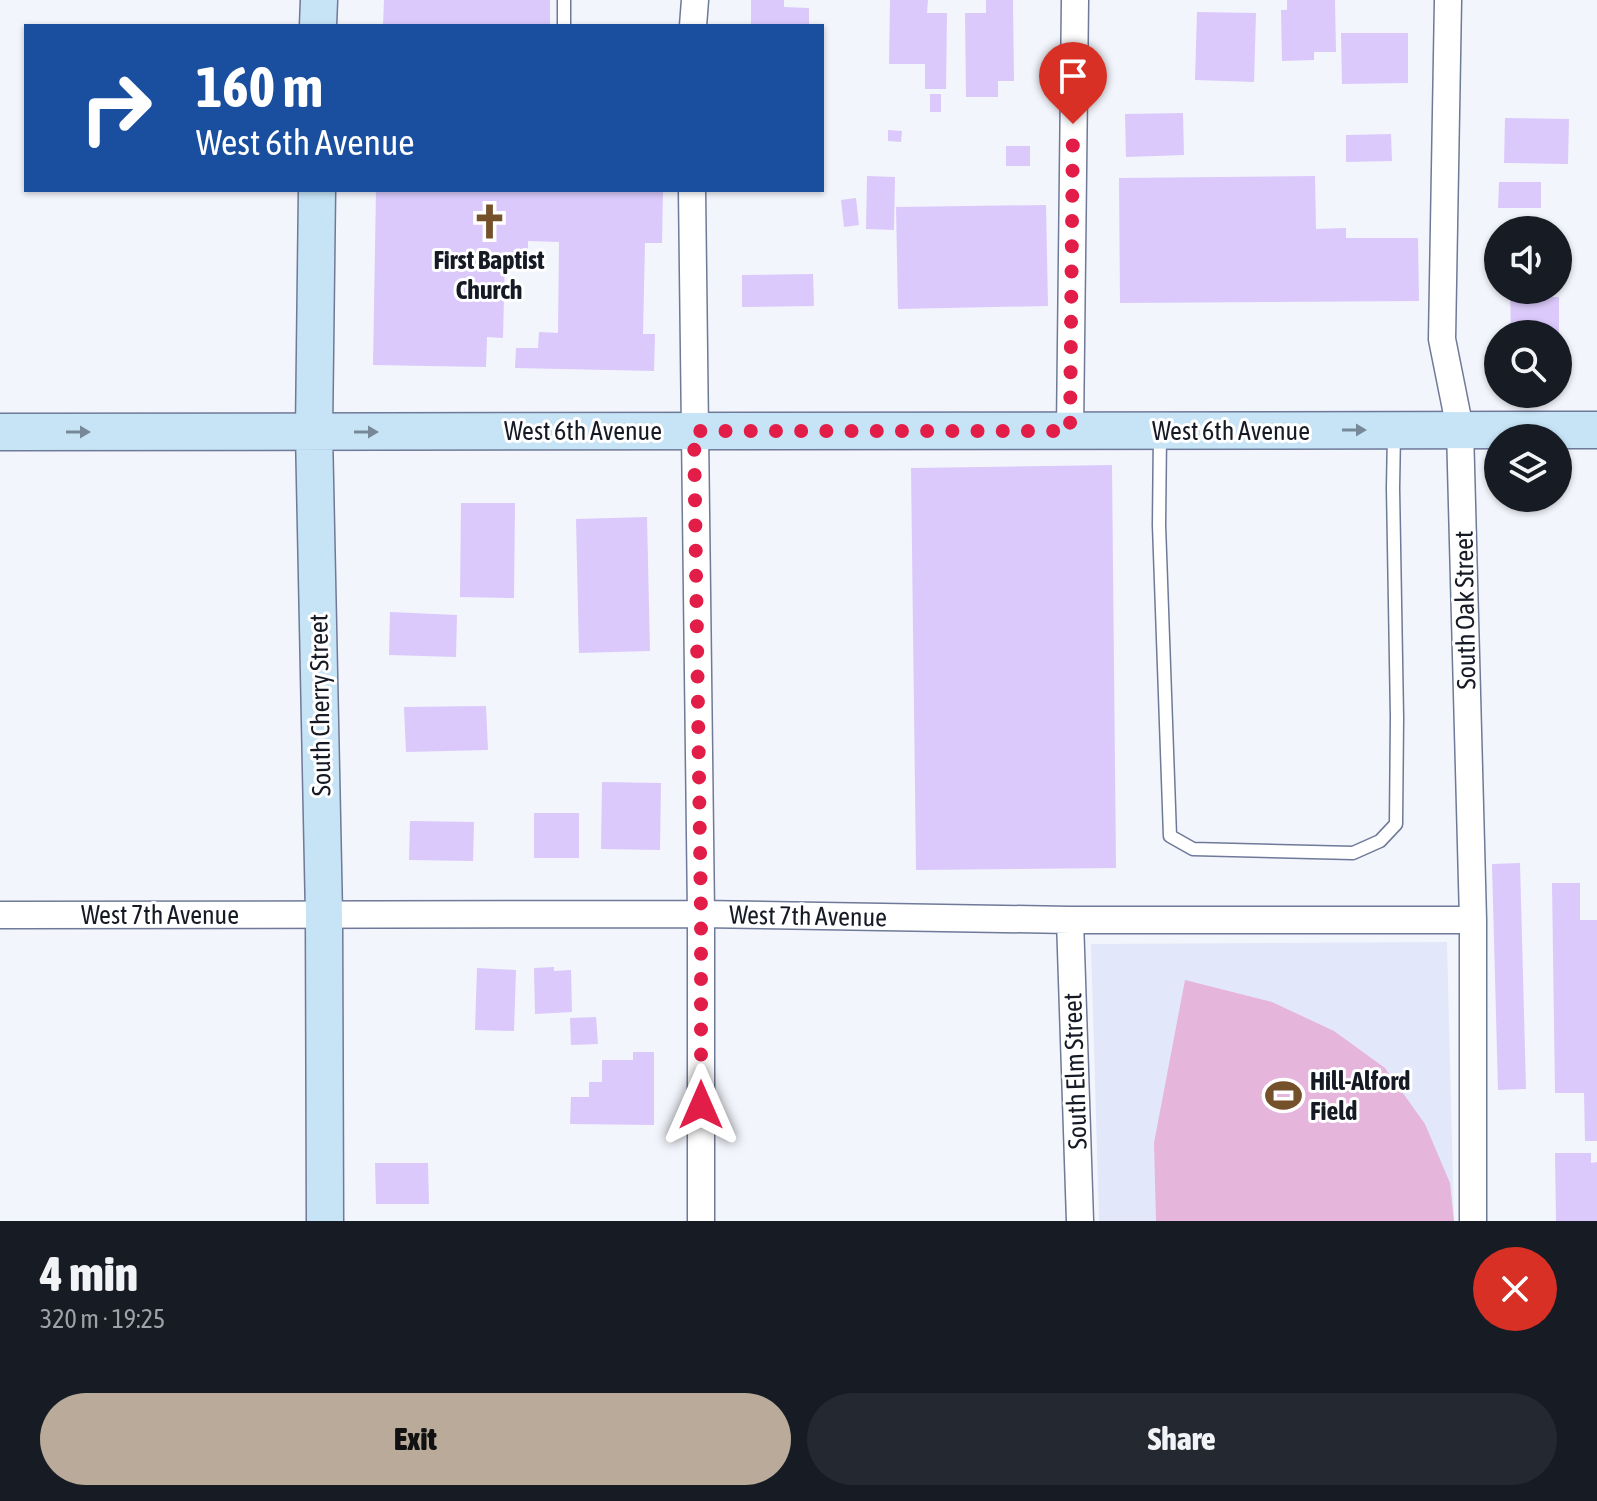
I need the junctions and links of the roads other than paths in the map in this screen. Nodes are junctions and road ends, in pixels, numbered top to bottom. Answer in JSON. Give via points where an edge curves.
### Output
{"nodes":[{"id":1,"x":319,"y":0,"type":"edge"},
{"id":2,"x":564,"y":0,"type":"edge"},
{"id":3,"x":695,"y":0,"type":"edge"},
{"id":4,"x":1075,"y":0,"type":"edge"},
{"id":5,"x":1448,"y":0,"type":"edge"},
{"id":6,"x":318,"y":24,"type":"edge"},
{"id":7,"x":564,"y":24,"type":"edge"},
{"id":8,"x":693,"y":24,"type":"edge"},
{"id":9,"x":317,"y":192,"type":"edge"},
{"id":10,"x":692,"y":192,"type":"edge"},
{"id":11,"x":1460,"y":429,"type":"junction"},
{"id":12,"x":1394,"y":430,"type":"junction"},
{"id":13,"x":1597,"y":430,"type":"edge"},
{"id":14,"x":694,"y":431,"type":"junction"},
{"id":15,"x":1070,"y":431,"type":"junction"},
{"id":16,"x":1160,"y":431,"type":"junction"},
{"id":17,"x":0,"y":432,"type":"edge"},
{"id":18,"x":314,"y":432,"type":"junction"},
{"id":19,"x":701,"y":914,"type":"junction"},
{"id":20,"x":0,"y":915,"type":"edge"},
{"id":21,"x":324,"y":915,"type":"junction"},
{"id":22,"x":1070,"y":920,"type":"junction"},
{"id":23,"x":1473,"y":920,"type":"junction"},
{"id":24,"x":325,"y":1221,"type":"edge"},
{"id":25,"x":701,"y":1221,"type":"edge"},
{"id":26,"x":1080,"y":1221,"type":"edge"},
{"id":27,"x":1473,"y":1221,"type":"edge"}],
"edges":[{"from":1,"to":6,"type":"main road"},
{"from":2,"to":7,"type":"lane"},
{"from":3,"to":8,"type":"street"},
{"from":4,"to":15,"type":"street"},
{"from":5,"to":11,"type":"street","name":"South Oak Street","via":[[1442,339]]},
{"from":9,"to":18,"type":"main road","name":"South Cherry Street"},
{"from":10,"to":14,"type":"street"},
{"from":11,"to":12,"type":"main road","name":"West 6th Avenue"},
{"from":11,"to":13,"type":"main road","name":"West 6th Avenue"},
{"from":11,"to":23,"type":"street","name":"South Oak Street"},
{"from":16,"to":12,"type":"main road","name":"West 6th Avenue","one_way":true},
{"from":12,"to":16,"type":"lane","via":[[1396,824],[1380,841],[1353,853],[1193,849],[1170,836]]},
{"from":14,"to":15,"type":"main road","name":"West 6th Avenue"},
{"from":18,"to":14,"type":"main road","name":"West 6th Avenue","one_way":true},
{"from":14,"to":19,"type":"street"},
{"from":15,"to":16,"type":"main road","name":"West 6th Avenue"},
{"from":17,"to":18,"type":"main road","name":"West 6th Avenue","one_way":true},
{"from":18,"to":21,"type":"main road","name":"South Cherry Street"},
{"from":19,"to":21,"type":"street","name":"West 7th Avenue"},
{"from":19,"to":22,"type":"street","name":"West 7th Avenue"},
{"from":19,"to":25,"type":"street"},
{"from":20,"to":21,"type":"street","name":"West 7th Avenue"},
{"from":21,"to":24,"type":"main road","name":"South Cherry Street"},
{"from":22,"to":23,"type":"street","name":"West 7th Avenue"},
{"from":22,"to":26,"type":"street","name":"South Elm Street"},
{"from":23,"to":27,"type":"street","name":"South Oak Street"}]}
